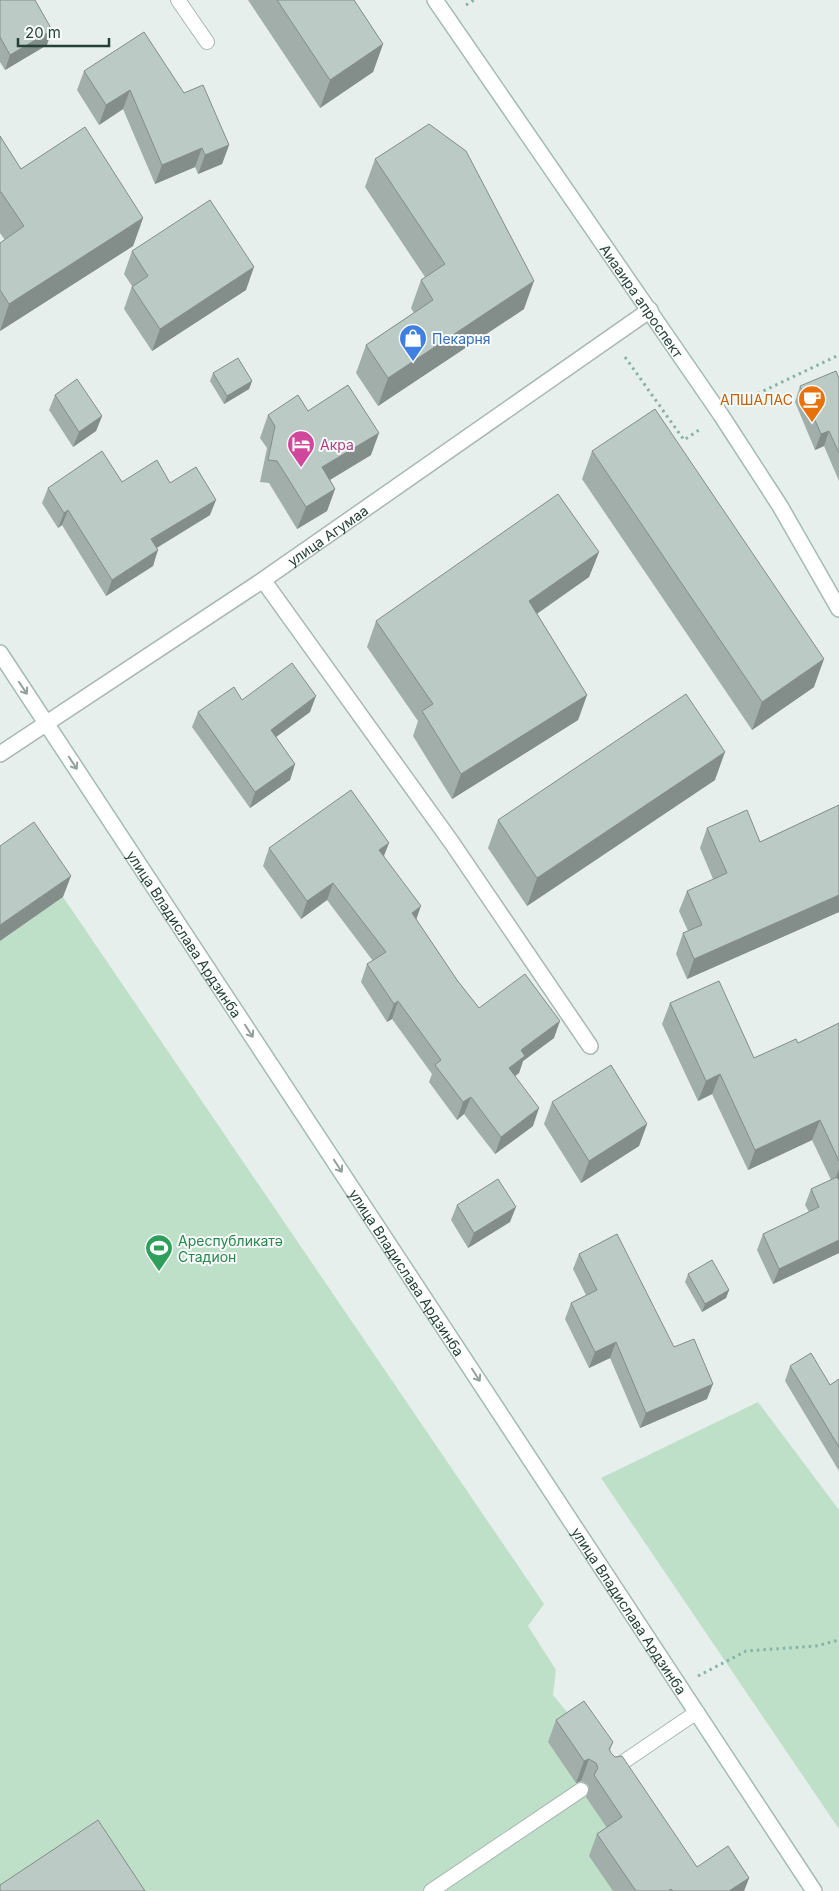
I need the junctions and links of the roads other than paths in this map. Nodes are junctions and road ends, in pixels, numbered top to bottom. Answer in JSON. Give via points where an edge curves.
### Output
{"nodes":[{"id":1,"x":178,"y":0,"type":"edge"},
{"id":2,"x":435,"y":0,"type":"edge"},
{"id":3,"x":207,"y":42,"type":"dead end"},
{"id":4,"x":650,"y":310,"type":"junction"},
{"id":5,"x":263,"y":580,"type":"junction"},
{"id":6,"x":839,"y":609,"type":"edge"},
{"id":7,"x":0,"y":654,"type":"edge"},
{"id":8,"x":46,"y":722,"type":"junction"},
{"id":9,"x":0,"y":754,"type":"edge"},
{"id":10,"x":590,"y":1046,"type":"dead end"},
{"id":11,"x":697,"y":1712,"type":"junction"},
{"id":12,"x":610,"y":1771,"type":"edge"},
{"id":13,"x":581,"y":1790,"type":"dead end"},
{"id":14,"x":431,"y":1891,"type":"edge"},
{"id":15,"x":814,"y":1891,"type":"edge"}],
"edges":[{"from":1,"to":3,"type":"lane"},
{"from":2,"to":4,"type":"main road","name":"Аиааира апроспект"},
{"from":4,"to":5,"type":"main road","name":"улица Агумаа"},
{"from":4,"to":6,"type":"main road","name":"Аиааира апроспект","via":[[780,506]]},
{"from":5,"to":8,"type":"main road","name":"улица Агумаа"},
{"from":5,"to":10,"type":"main road","via":[[452,843]]},
{"from":7,"to":8,"type":"main road","name":"улица Владислава Ардзинба","one_way":true},
{"from":8,"to":9,"type":"main road","name":"улица Агумаа"},
{"from":8,"to":11,"type":"main road","name":"улица Владислава Ардзинба","one_way":true},
{"from":11,"to":12,"type":"lane"},
{"from":11,"to":15,"type":"main road","name":"улица Владислава Ардзинба"},
{"from":13,"to":14,"type":"lane"}]}
